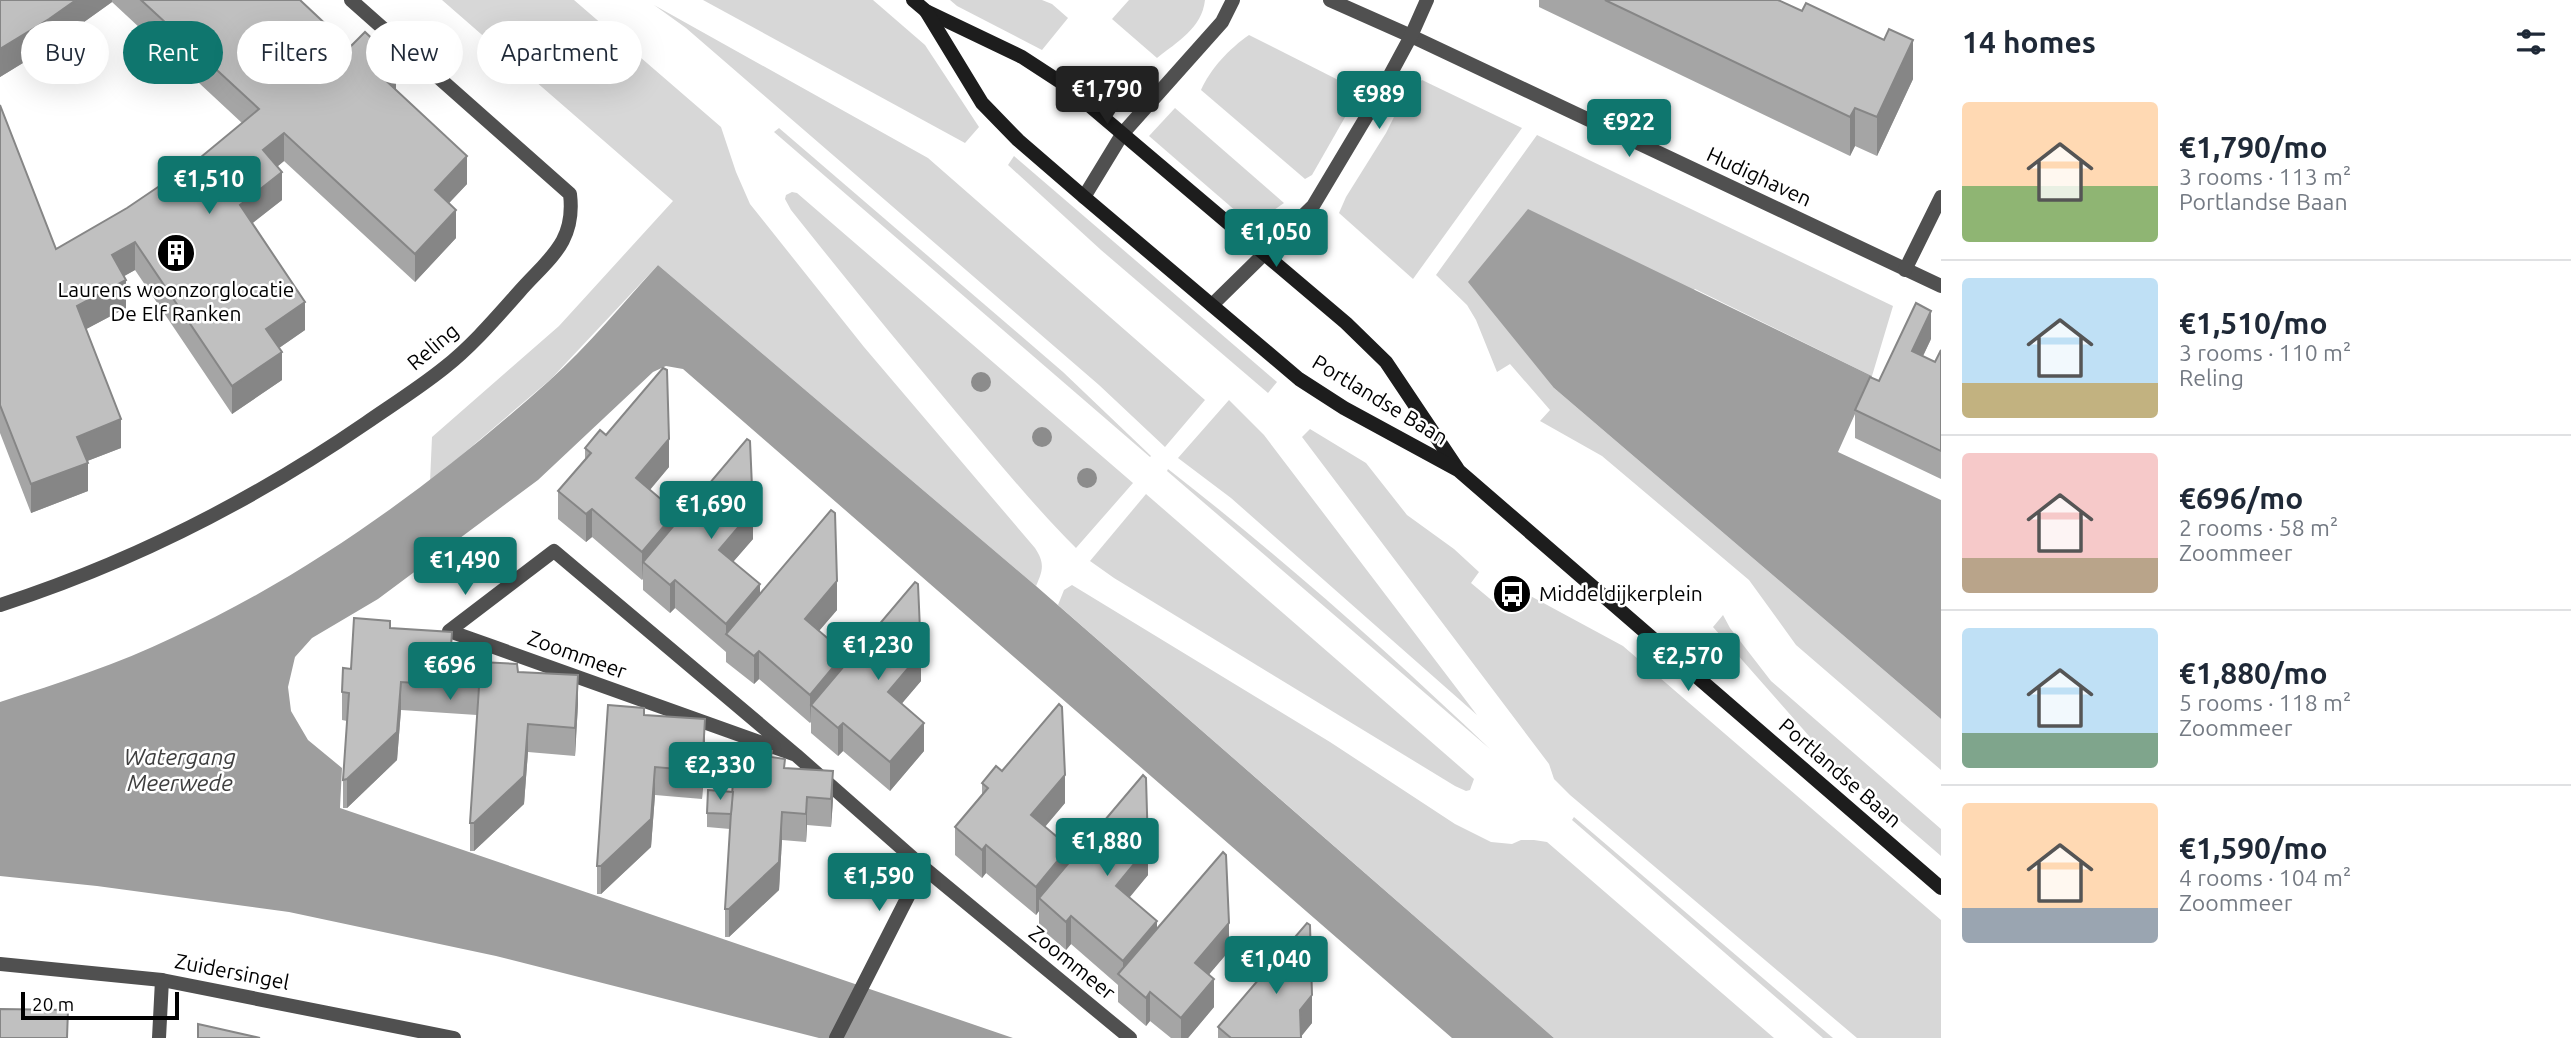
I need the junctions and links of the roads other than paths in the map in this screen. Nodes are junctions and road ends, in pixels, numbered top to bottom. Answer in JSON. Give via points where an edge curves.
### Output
{"nodes":[{"id":1,"x":351,"y":0,"type":"edge"},
{"id":2,"x":913,"y":0,"type":"edge"},
{"id":3,"x":1233,"y":0,"type":"edge"},
{"id":4,"x":1330,"y":0,"type":"edge"},
{"id":5,"x":1427,"y":0,"type":"edge"},
{"id":6,"x":926,"y":12,"type":"junction"},
{"id":7,"x":1411,"y":36,"type":"junction"},
{"id":8,"x":1123,"y":133,"type":"junction"},
{"id":9,"x":1084,"y":197,"type":"junction"},
{"id":10,"x":1941,"y":197,"type":"edge"},
{"id":11,"x":1265,"y":255,"type":"junction"},
{"id":12,"x":1905,"y":270,"type":"junction"},
{"id":13,"x":1941,"y":286,"type":"edge"},
{"id":14,"x":1212,"y":305,"type":"junction"},
{"id":15,"x":1458,"y":470,"type":"junction"},
{"id":16,"x":0,"y":605,"type":"edge"},
{"id":17,"x":796,"y":755,"type":"junction"},
{"id":18,"x":923,"y":867,"type":"junction"},
{"id":19,"x":1941,"y":888,"type":"edge"},
{"id":20,"x":0,"y":964,"type":"edge"},
{"id":21,"x":162,"y":980,"type":"junction"},
{"id":22,"x":159,"y":1038,"type":"edge"},
{"id":23,"x":454,"y":1038,"type":"edge"},
{"id":24,"x":836,"y":1038,"type":"edge"},
{"id":25,"x":1130,"y":1038,"type":"edge"}],
"edges":[{"from":1,"to":16,"type":"street","name":"Reling","via":[[570,194],[573,213],[566,238],[445,368],[334,445],[152,547],[78,579]]},
{"from":2,"to":6,"type":"street","name":"Portlandse Baan"},
{"from":3,"to":8,"type":"street","via":[[1222,22]]},
{"from":4,"to":7,"type":"street","name":"Hudighaven"},
{"from":5,"to":7,"type":"street"},
{"from":6,"to":8,"type":"street","name":"Portlandse Baan","via":[[1021,57],[1065,85]]},
{"from":6,"to":9,"type":"street","name":"Portlandse Baan","via":[[982,103]]},
{"from":7,"to":11,"type":"street","via":[[1313,206]]},
{"from":7,"to":12,"type":"street","name":"Hudighaven"},
{"from":8,"to":9,"type":"street"},
{"from":8,"to":11,"type":"street","name":"Portlandse Baan"},
{"from":9,"to":14,"type":"street","name":"Portlandse Baan"},
{"from":10,"to":12,"type":"street"},
{"from":11,"to":14,"type":"street"},
{"from":11,"to":15,"type":"street","name":"Portlandse Baan","via":[[1377,353]]},
{"from":12,"to":13,"type":"street","name":"Hudighaven"},
{"from":14,"to":15,"type":"street","name":"Portlandse Baan","via":[[1324,396]]},
{"from":15,"to":19,"type":"street","name":"Portlandse Baan"},
{"from":17,"to":17,"type":"street","name":"Zoommeer","via":[[554,551],[449,631],[616,691]]},
{"from":17,"to":18,"type":"street","name":"Zoommeer"},
{"from":18,"to":24,"type":"street"},
{"from":18,"to":25,"type":"street","name":"Zoommeer"},
{"from":20,"to":21,"type":"street","name":"Zuidersingel"},
{"from":21,"to":22,"type":"street"},
{"from":21,"to":23,"type":"street","name":"Zuidersingel"}]}
